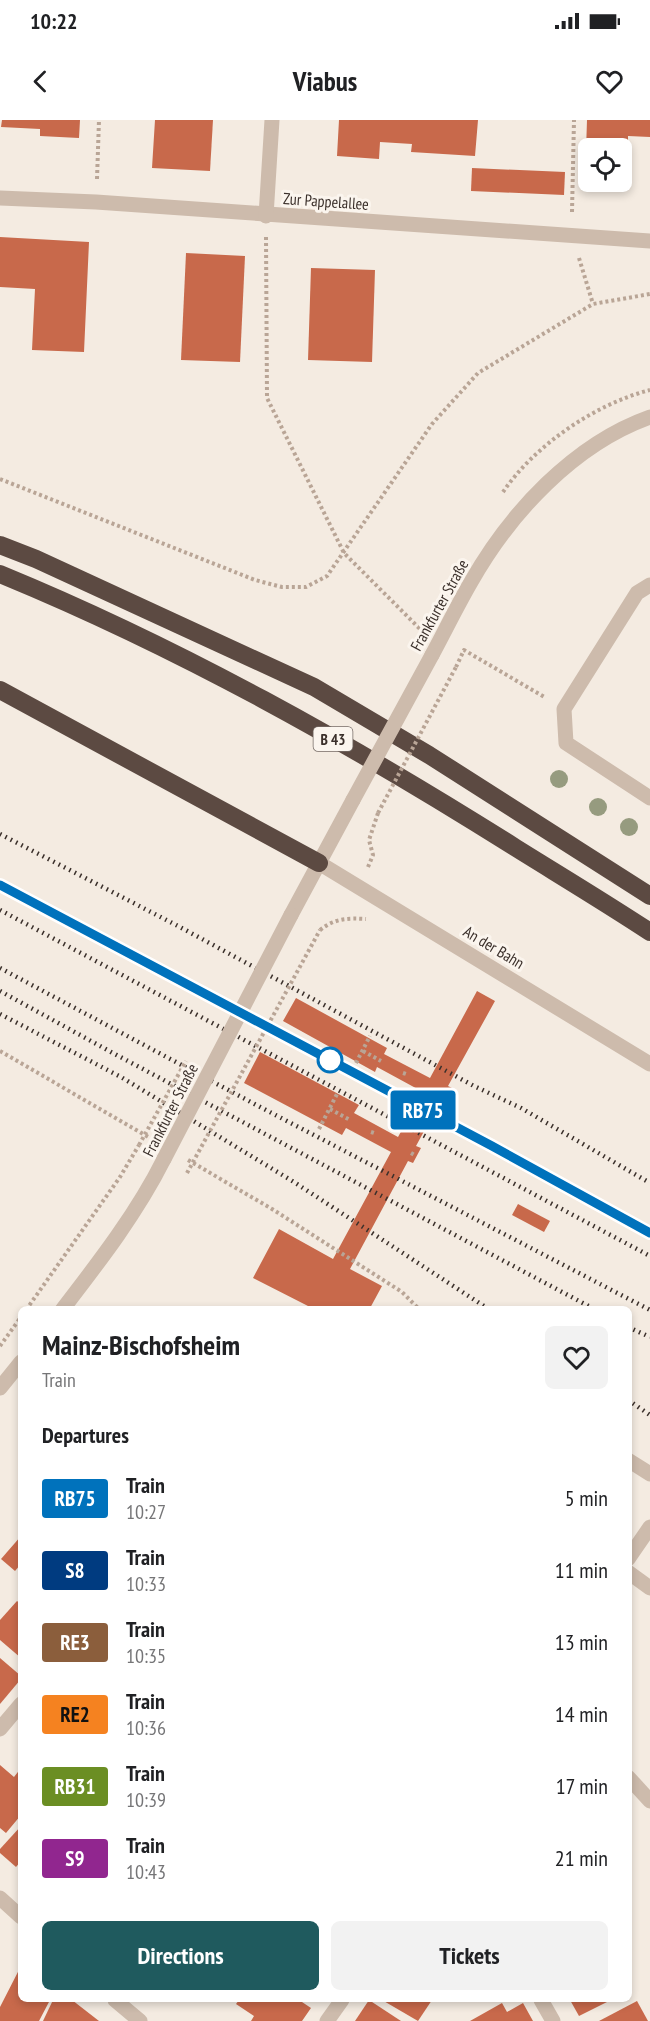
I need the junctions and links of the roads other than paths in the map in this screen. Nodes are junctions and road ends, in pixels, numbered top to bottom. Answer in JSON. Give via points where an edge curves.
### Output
{"nodes":[{"id":1,"x":272,"y":120,"type":"edge"},
{"id":2,"x":0,"y":198,"type":"edge"},
{"id":3,"x":266,"y":216,"type":"junction"},
{"id":4,"x":650,"y":241,"type":"edge"},
{"id":5,"x":650,"y":417,"type":"edge"},
{"id":6,"x":0,"y":545,"type":"edge"},
{"id":7,"x":0,"y":574,"type":"edge"},
{"id":8,"x":650,"y":585,"type":"edge"},
{"id":9,"x":0,"y":690,"type":"edge"},
{"id":10,"x":650,"y":798,"type":"edge"},
{"id":11,"x":319,"y":862,"type":"junction"},
{"id":12,"x":650,"y":896,"type":"edge"},
{"id":13,"x":650,"y":932,"type":"edge"},
{"id":14,"x":650,"y":1064,"type":"edge"},
{"id":15,"x":65,"y":1306,"type":"edge"},
{"id":16,"x":18,"y":1366,"type":"edge"},
{"id":17,"x":0,"y":1388,"type":"edge"},
{"id":18,"x":632,"y":1463,"type":"edge"},
{"id":19,"x":650,"y":1474,"type":"edge"},
{"id":20,"x":650,"y":1527,"type":"edge"},
{"id":21,"x":632,"y":1553,"type":"edge"},
{"id":22,"x":632,"y":1575,"type":"edge"},
{"id":23,"x":650,"y":1588,"type":"edge"},
{"id":24,"x":18,"y":1708,"type":"edge"},
{"id":25,"x":0,"y":1729,"type":"edge"},
{"id":26,"x":632,"y":1781,"type":"edge"},
{"id":27,"x":650,"y":1801,"type":"edge"},
{"id":28,"x":0,"y":1898,"type":"edge"},
{"id":29,"x":18,"y":1914,"type":"edge"},
{"id":30,"x":117,"y":2002,"type":"edge"},
{"id":31,"x":341,"y":2002,"type":"edge"},
{"id":32,"x":542,"y":2002,"type":"edge"},
{"id":33,"x":140,"y":2021,"type":"edge"},
{"id":34,"x":327,"y":2021,"type":"edge"},
{"id":35,"x":553,"y":2021,"type":"edge"}],
"edges":[{"from":1,"to":3,"type":"street"},
{"from":2,"to":3,"type":"street","name":"Zur Pappelallee"},
{"from":3,"to":4,"type":"street","name":"Zur Pappelallee"},
{"from":5,"to":11,"type":"street","name":"Frankfurter Straße","bridge":true,"via":[[610,435],[560,471],[503,533],[471,580]]},
{"from":6,"to":12,"type":"highway","number":"B 43","via":[[314,687]]},
{"from":7,"to":13,"type":"highway","number":"B 43","via":[[142,637],[293,716],[416,785]]},
{"from":8,"to":10,"type":"street","via":[[637,593],[564,709],[566,743]]},
{"from":9,"to":11,"type":"highway"},
{"from":11,"to":14,"type":"street","name":"An der Bahn"},
{"from":11,"to":15,"type":"street","name":"Frankfurter Straße","bridge":true,"via":[[154,1180]]},
{"from":16,"to":17,"type":"street"},
{"from":18,"to":19,"type":"street"},
{"from":20,"to":21,"type":"street"},
{"from":22,"to":23,"type":"street"},
{"from":24,"to":25,"type":"street"},
{"from":26,"to":27,"type":"street"},
{"from":28,"to":29,"type":"street"},
{"from":30,"to":33,"type":"street"},
{"from":31,"to":34,"type":"street"},
{"from":32,"to":35,"type":"street"}]}
